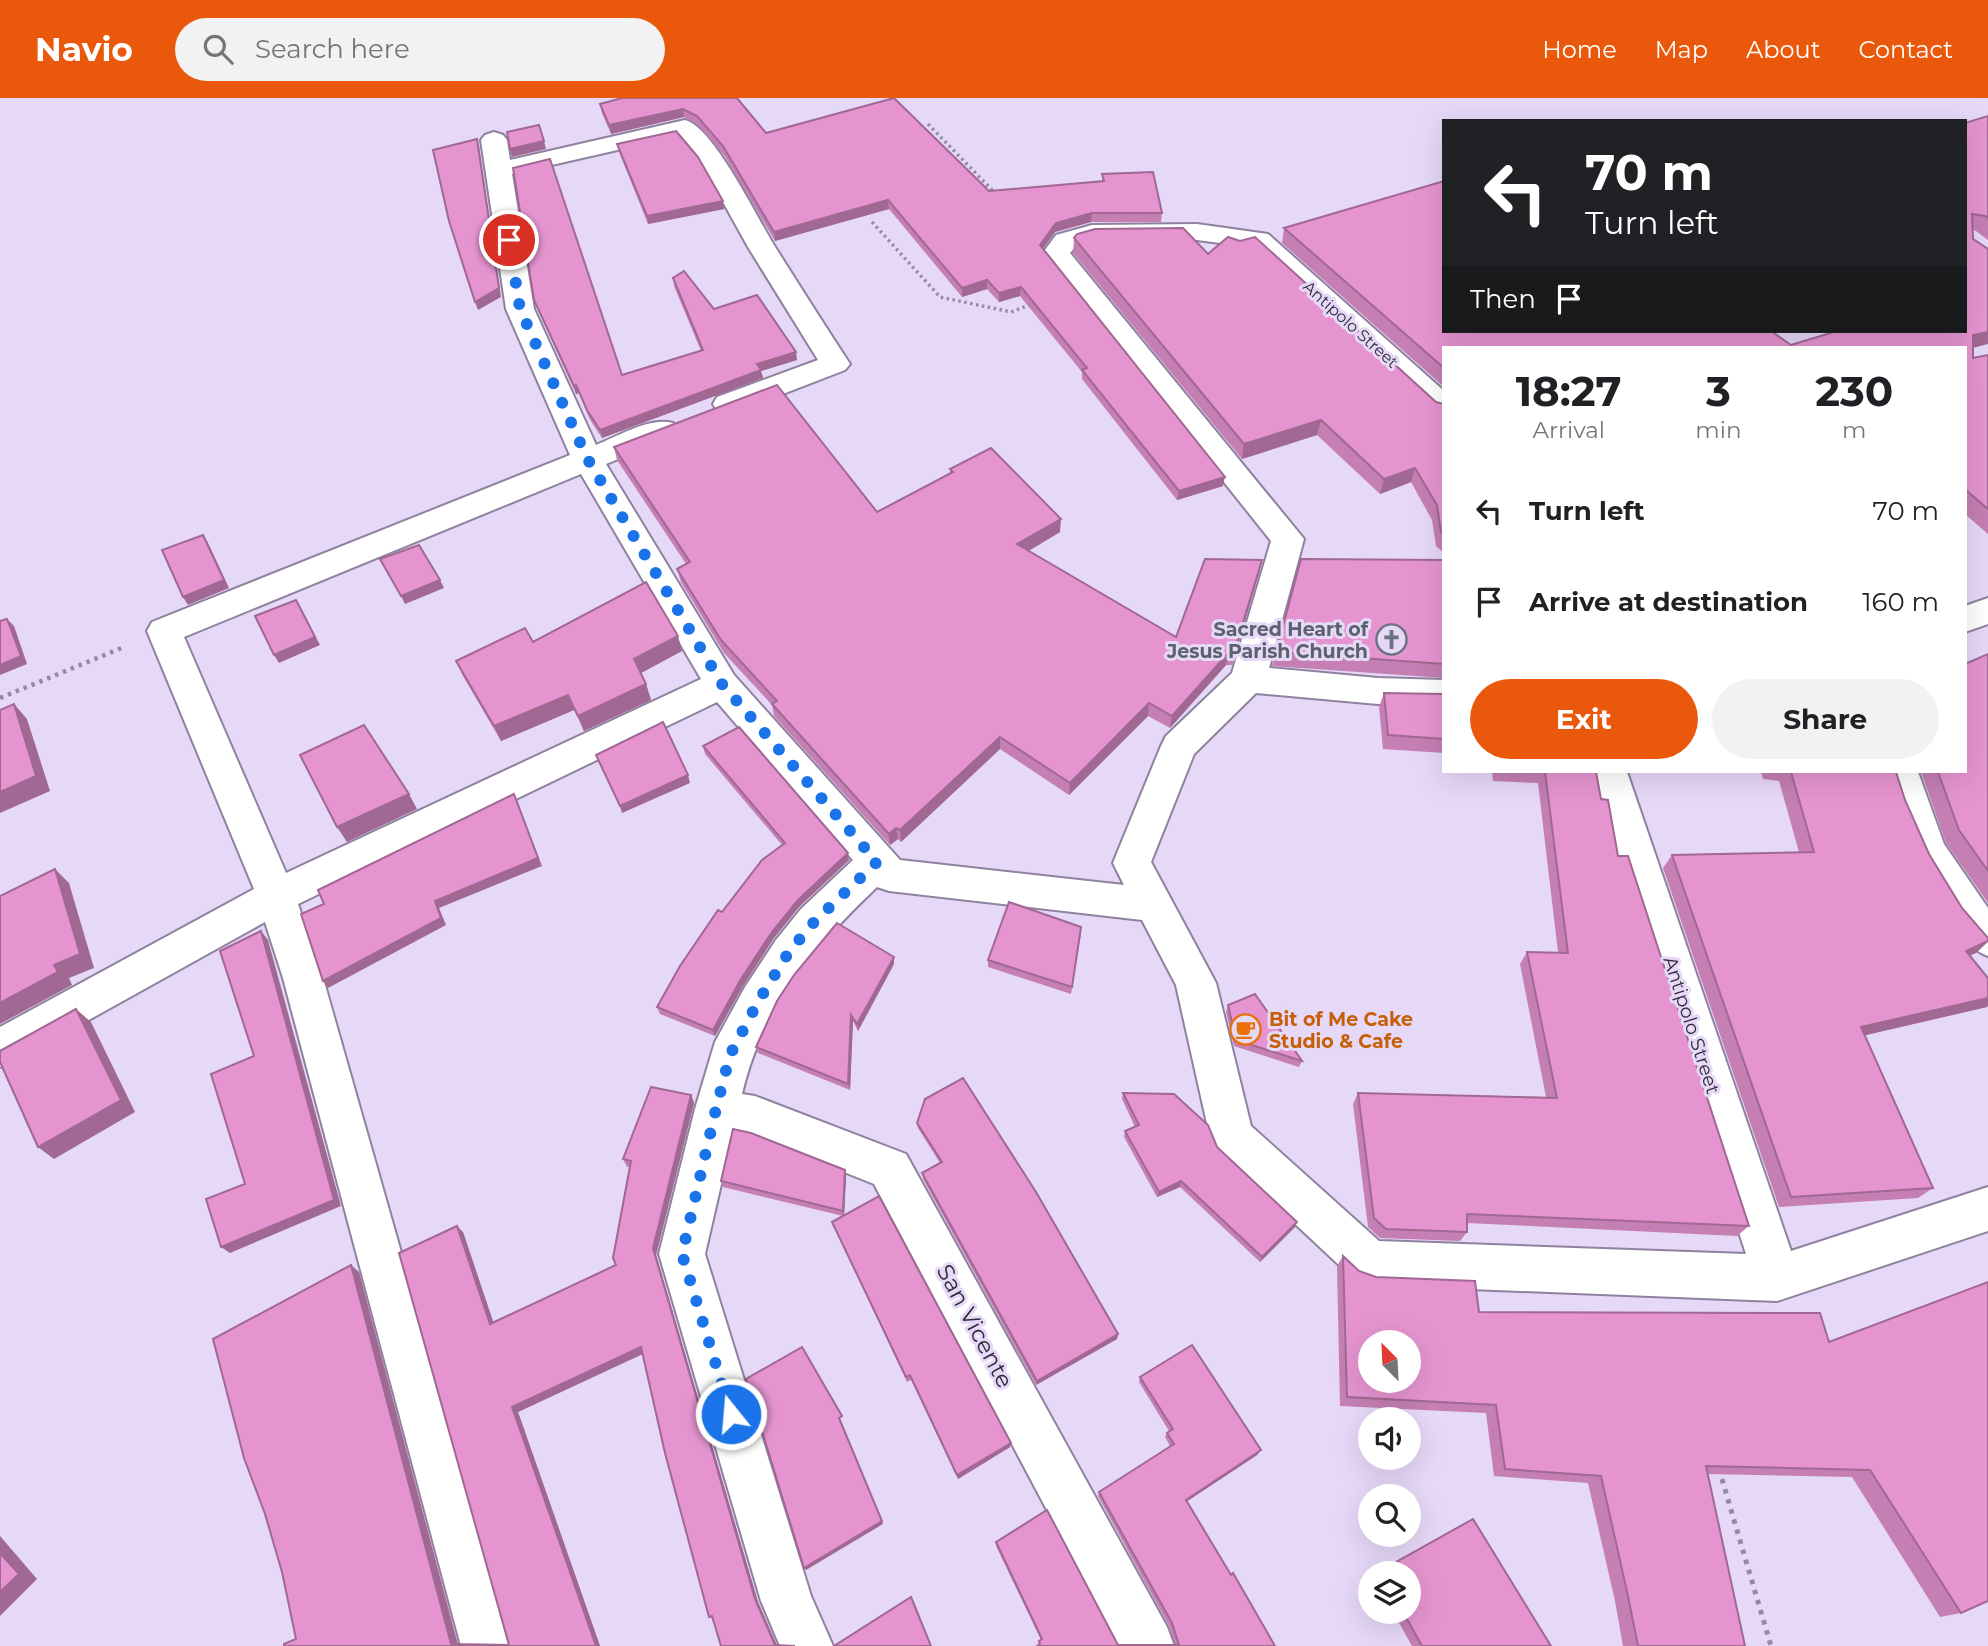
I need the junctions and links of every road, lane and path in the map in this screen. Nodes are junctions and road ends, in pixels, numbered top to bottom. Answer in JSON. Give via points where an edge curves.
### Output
{"nodes":[{"id":1,"x":928,"y":124,"type":"dead end"},
{"id":2,"x":966,"y":164,"type":"junction"},
{"id":3,"x":956,"y":169,"type":"edge"},
{"id":4,"x":998,"y":196,"type":"edge"},
{"id":5,"x":872,"y":222,"type":"dead end"},
{"id":6,"x":1082,"y":286,"type":"junction"},
{"id":7,"x":1442,"y":406,"type":"edge"},
{"id":8,"x":587,"y":458,"type":"junction"},
{"id":9,"x":1988,"y":610,"type":"edge"},
{"id":10,"x":1967,"y":619,"type":"edge"},
{"id":11,"x":164,"y":631,"type":"junction"},
{"id":12,"x":1248,"y":679,"type":"junction"},
{"id":13,"x":722,"y":684,"type":"junction"},
{"id":14,"x":1442,"y":693,"type":"edge"},
{"id":15,"x":0,"y":698,"type":"edge"},
{"id":16,"x":1609,"y":773,"type":"edge"},
{"id":17,"x":1900,"y":773,"type":"edge"},
{"id":18,"x":877,"y":862,"type":"junction"},
{"id":19,"x":276,"y":896,"type":"junction"},
{"id":20,"x":1154,"y":905,"type":"junction"},
{"id":21,"x":1988,"y":939,"type":"edge"},
{"id":22,"x":0,"y":1048,"type":"edge"},
{"id":23,"x":716,"y":1109,"type":"junction"},
{"id":24,"x":1988,"y":1209,"type":"edge"},
{"id":25,"x":1777,"y":1278,"type":"junction"},
{"id":26,"x":1716,"y":1460,"type":"edge"},
{"id":27,"x":487,"y":1646,"type":"edge"},
{"id":28,"x":807,"y":1646,"type":"edge"},
{"id":29,"x":1148,"y":1646,"type":"edge"},
{"id":30,"x":1771,"y":1646,"type":"edge"}],
"edges":[{"from":1,"to":2,"type":"path"},
{"from":2,"to":3,"type":"path"},
{"from":2,"to":4,"type":"path"},
{"from":5,"to":6,"type":"path","via":[[940,297],[1011,312]]},
{"from":6,"to":7,"type":"street","name":"Antipolo Street","via":[[1056,254],[1065,241],[1092,233],[1197,232],[1259,240]]},
{"from":6,"to":12,"type":"street","via":[[1288,539]]},
{"from":8,"to":8,"type":"street","via":[[520,309],[496,155],[685,127],[713,162],[835,364]]},
{"from":8,"to":11,"type":"street"},
{"from":8,"to":13,"type":"street"},
{"from":9,"to":10,"type":"street"},
{"from":11,"to":15,"type":"path"},
{"from":11,"to":19,"type":"street"},
{"from":12,"to":14,"type":"street"},
{"from":12,"to":20,"type":"street","via":[[1179,746],[1132,863]]},
{"from":13,"to":18,"type":"street"},
{"from":13,"to":19,"type":"street"},
{"from":16,"to":25,"type":"street","name":"Antipolo Street"},
{"from":17,"to":21,"type":"street","via":[[1926,847]]},
{"from":18,"to":20,"type":"street","via":[[888,875]]},
{"from":18,"to":23,"type":"street","via":[[789,952],[730,1055]]},
{"from":19,"to":22,"type":"street"},
{"from":19,"to":27,"type":"street","via":[[303,978]]},
{"from":20,"to":25,"type":"street","via":[[1196,983],[1232,1137],[1370,1263]]},
{"from":23,"to":28,"type":"street","via":[[682,1254],[787,1601]]},
{"from":23,"to":29,"type":"street","name":"San Vicente","via":[[755,1116],[890,1169]]},
{"from":24,"to":25,"type":"street"},
{"from":26,"to":30,"type":"path"}]}
